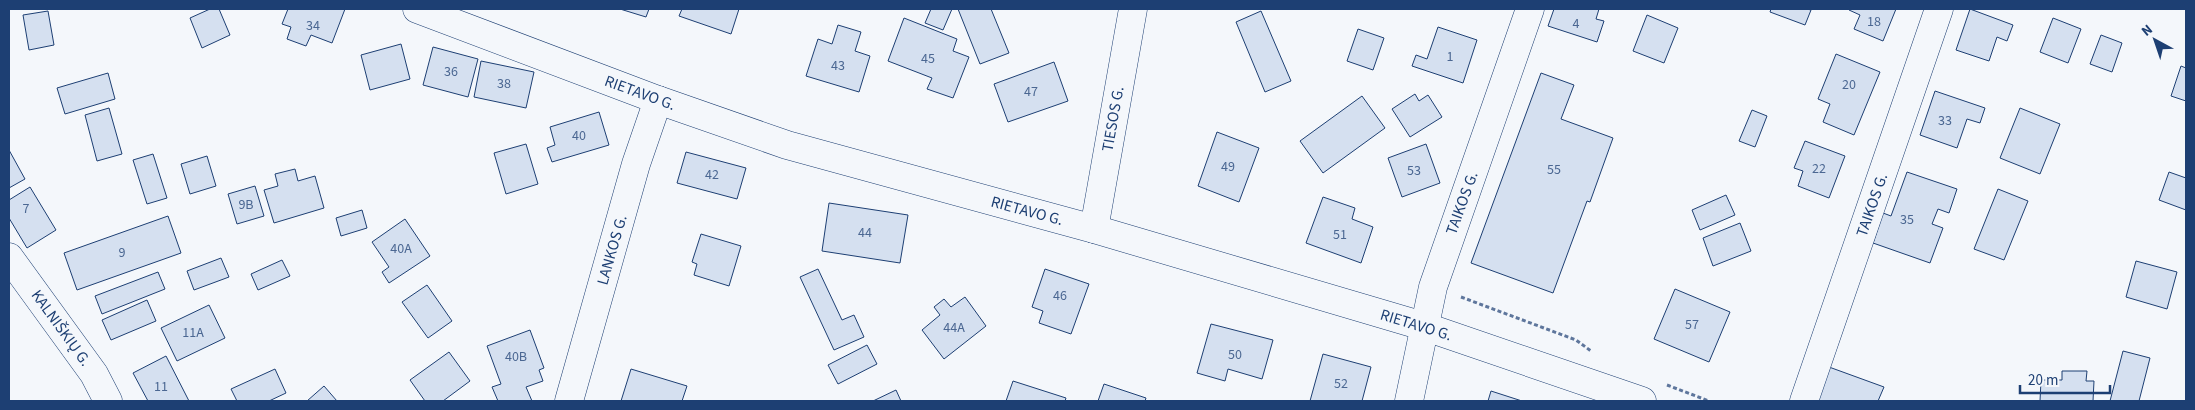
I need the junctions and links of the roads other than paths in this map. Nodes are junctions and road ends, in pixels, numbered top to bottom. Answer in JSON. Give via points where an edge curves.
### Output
{"nodes":[{"id":1,"x":417,"y":9,"type":"edge"},
{"id":2,"x":1133,"y":9,"type":"edge"},
{"id":3,"x":1530,"y":9,"type":"edge"},
{"id":4,"x":1940,"y":9,"type":"edge"},
{"id":5,"x":658,"y":100,"type":"junction"},
{"id":6,"x":1094,"y":229,"type":"junction"},
{"id":7,"x":9,"y":258,"type":"edge"},
{"id":8,"x":1423,"y":326,"type":"junction"},
{"id":9,"x":108,"y":401,"type":"edge"},
{"id":10,"x":570,"y":401,"type":"edge"},
{"id":11,"x":1408,"y":401,"type":"edge"},
{"id":12,"x":1642,"y":401,"type":"edge"},
{"id":13,"x":1804,"y":401,"type":"edge"}],
"edges":[{"from":1,"to":5,"type":"street","name":"RIETAVO G."},
{"from":2,"to":6,"type":"street","name":"TIESOS G."},
{"from":3,"to":8,"type":"street","name":"TAIKOS G.","via":[[1433,287]]},
{"from":4,"to":13,"type":"street","name":"TAIKOS G."},
{"from":5,"to":6,"type":"street","name":"RIETAVO G.","via":[[787,145]]},
{"from":5,"to":10,"type":"street","name":"LANKOS G.","via":[[636,164]]},
{"from":6,"to":8,"type":"street","name":"RIETAVO G."},
{"from":7,"to":9,"type":"street","name":"KALNIŠKIŲ G.","via":[[94,374]]},
{"from":8,"to":11,"type":"street","name":"TAIKOS G."},
{"from":8,"to":12,"type":"street","name":"RIETAVO G."}]}
